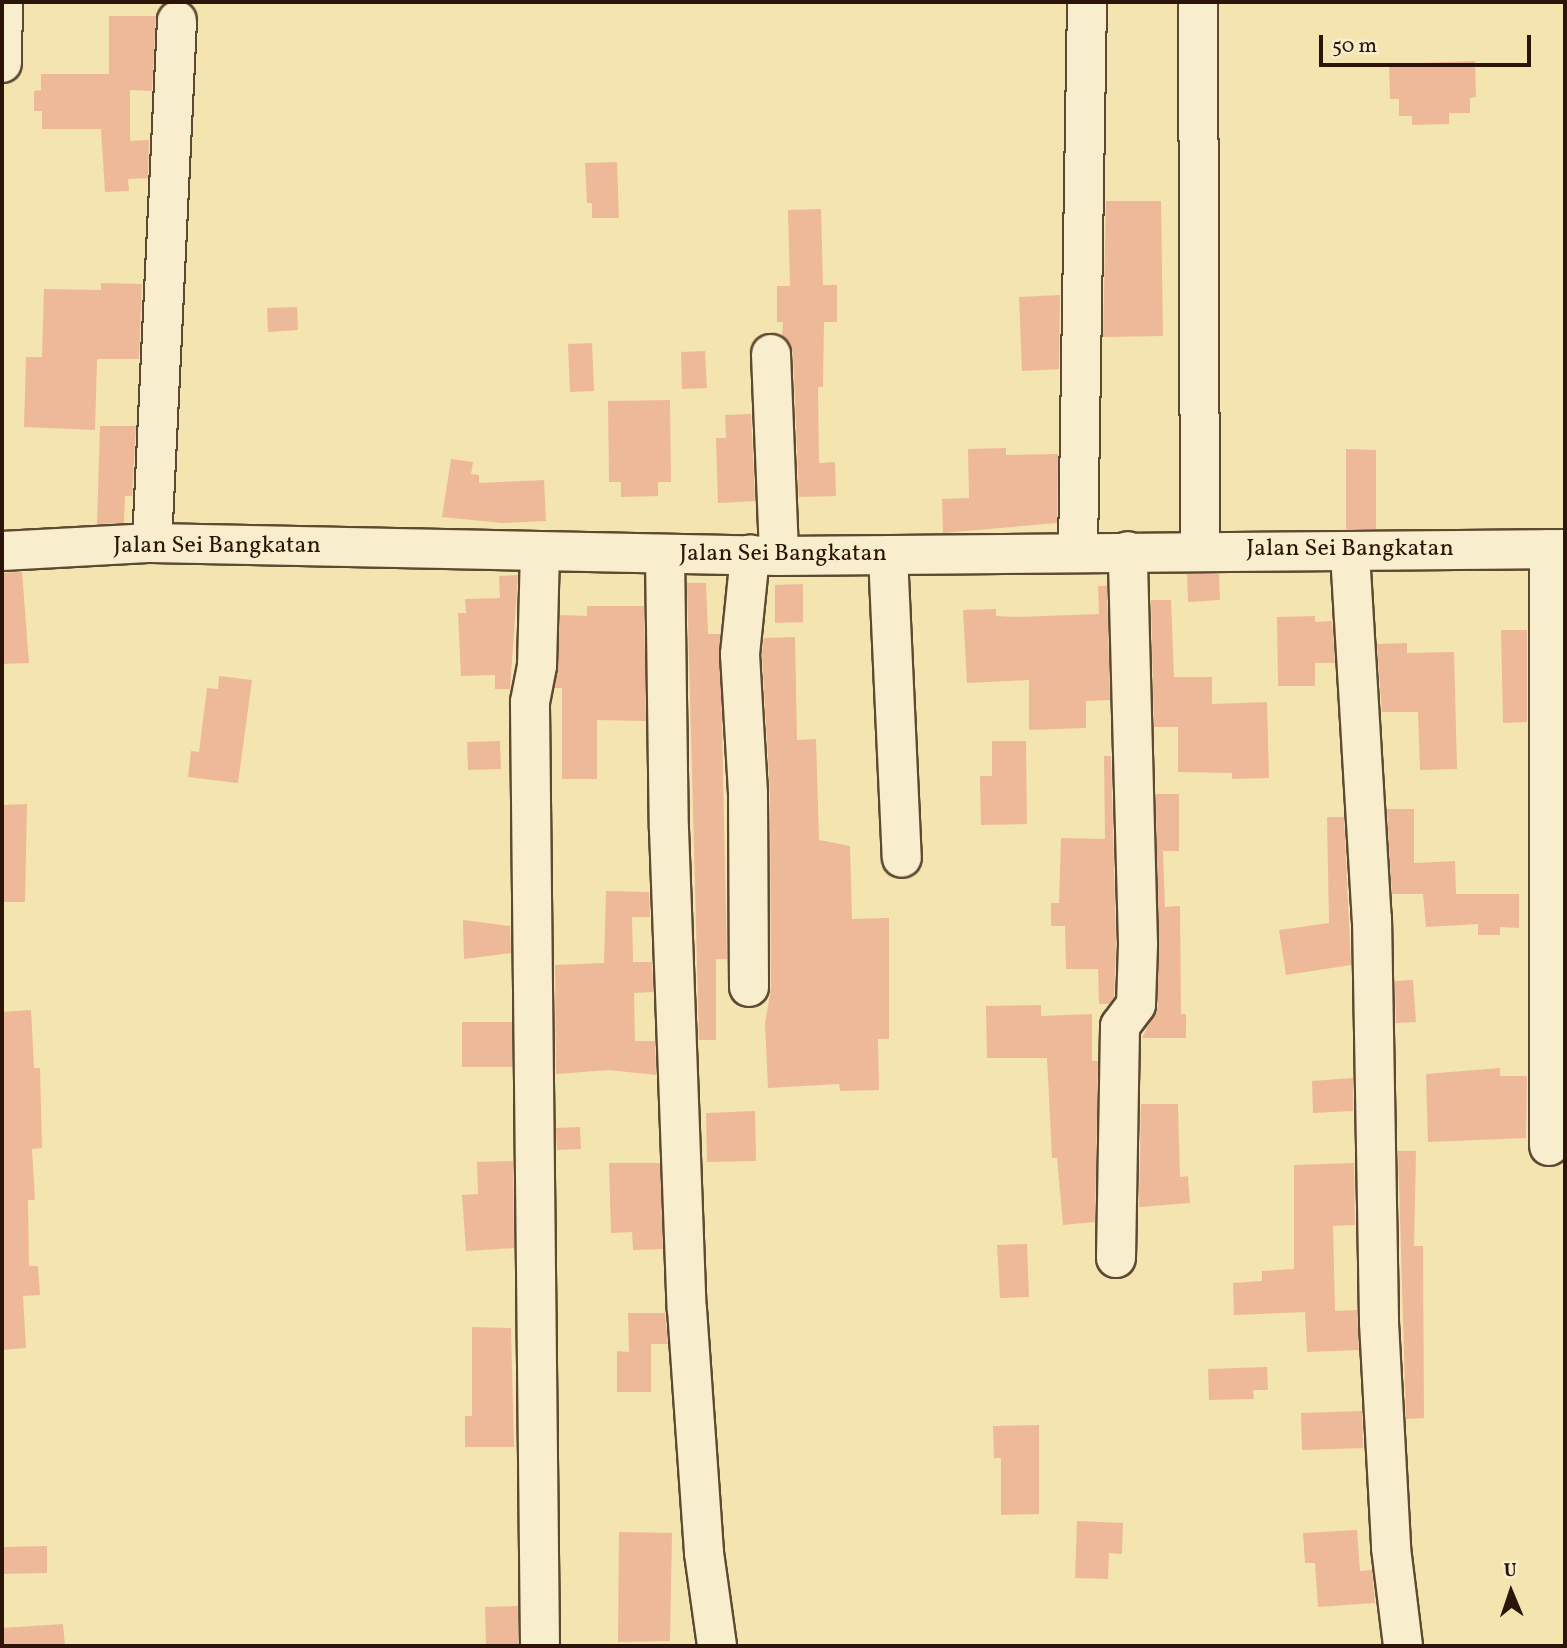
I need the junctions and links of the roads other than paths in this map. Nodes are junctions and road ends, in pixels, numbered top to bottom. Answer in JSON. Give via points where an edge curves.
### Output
{"nodes":[{"id":1,"x":3,"y":2,"type":"edge"},
{"id":2,"x":1087,"y":2,"type":"edge"},
{"id":3,"x":1198,"y":2,"type":"edge"},
{"id":4,"x":177,"y":21,"type":"dead end"},
{"id":5,"x":2,"y":63,"type":"edge"},
{"id":6,"x":771,"y":354,"type":"dead end"},
{"id":7,"x":152,"y":543,"type":"junction"},
{"id":8,"x":1557,"y":549,"type":"edge"},
{"id":9,"x":1078,"y":550,"type":"junction"},
{"id":10,"x":1200,"y":550,"type":"junction"},
{"id":11,"x":2,"y":551,"type":"edge"},
{"id":12,"x":1128,"y":551,"type":"junction"},
{"id":13,"x":540,"y":553,"type":"junction"},
{"id":14,"x":1350,"y":553,"type":"junction"},
{"id":15,"x":665,"y":555,"type":"junction"},
{"id":16,"x":888,"y":555,"type":"junction"},
{"id":17,"x":765,"y":556,"type":"junction"},
{"id":18,"x":902,"y":858,"type":"dead end"},
{"id":19,"x":749,"y":986,"type":"dead end"},
{"id":20,"x":1549,"y":1146,"type":"dead end"},
{"id":21,"x":1116,"y":1258,"type":"dead end"},
{"id":22,"x":540,"y":1646,"type":"edge"},
{"id":23,"x":717,"y":1646,"type":"edge"},
{"id":24,"x":1403,"y":1646,"type":"edge"}],
"edges":[{"from":1,"to":5,"type":"street"},
{"from":2,"to":9,"type":"street"},
{"from":3,"to":10,"type":"street"},
{"from":4,"to":7,"type":"street"},
{"from":6,"to":17,"type":"street"},
{"from":7,"to":11,"type":"street","name":"Jalan Sei Bangkatan"},
{"from":7,"to":13,"type":"street","name":"Jalan Sei Bangkatan"},
{"from":8,"to":14,"type":"street","name":"Jalan Sei Bangkatan"},
{"from":8,"to":20,"type":"street"},
{"from":9,"to":12,"type":"street","name":"Jalan Sei Bangkatan"},
{"from":9,"to":16,"type":"street","name":"Jalan Sei Bangkatan"},
{"from":10,"to":12,"type":"street","name":"Jalan Sei Bangkatan"},
{"from":10,"to":14,"type":"street","name":"Jalan Sei Bangkatan"},
{"from":12,"to":21,"type":"street","via":[[1138,944],[1136,1005],[1120,1026],[1119,1038]]},
{"from":13,"to":15,"type":"street","name":"Jalan Sei Bangkatan"},
{"from":13,"to":22,"type":"street","via":[[537,666],[530,702]]},
{"from":14,"to":24,"type":"street","via":[[1372,918],[1379,1323],[1391,1548]]},
{"from":15,"to":17,"type":"street","name":"Jalan Sei Bangkatan"},
{"from":15,"to":23,"type":"street","via":[[669,829],[687,1309],[704,1553]]},
{"from":16,"to":17,"type":"street","name":"Jalan Sei Bangkatan"},
{"from":16,"to":18,"type":"street"},
{"from":17,"to":19,"type":"street","via":[[740,654],[748,793]]}]}
